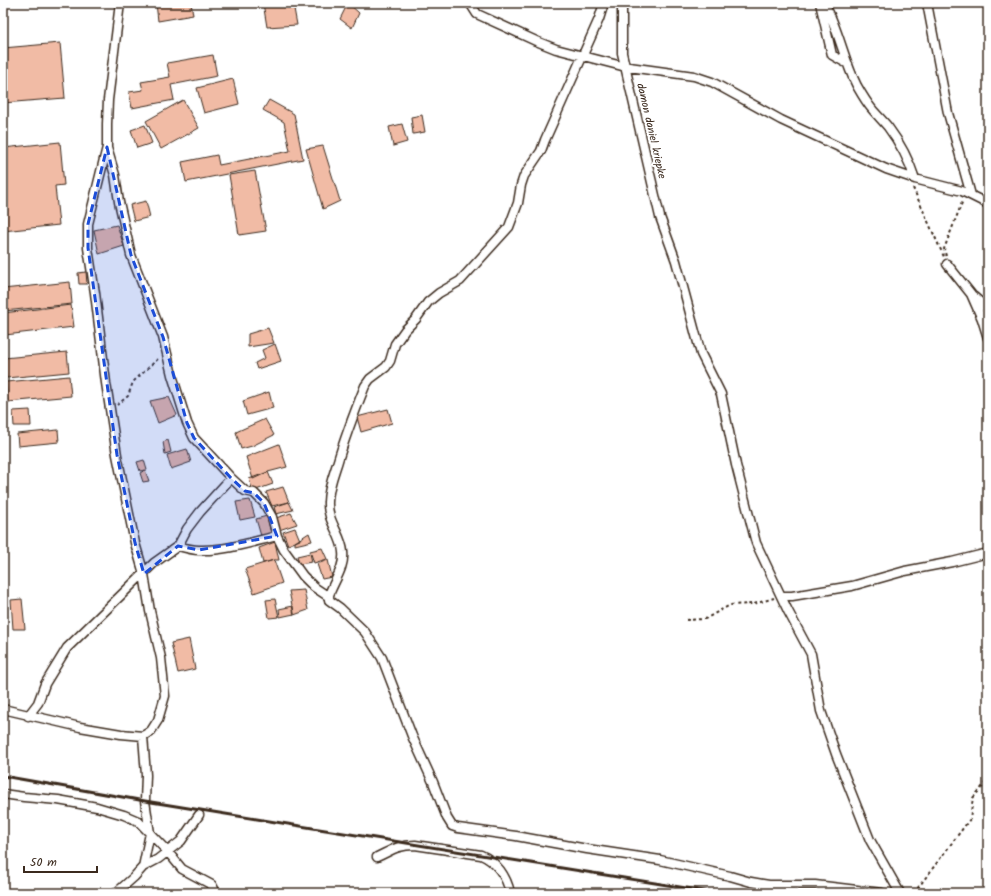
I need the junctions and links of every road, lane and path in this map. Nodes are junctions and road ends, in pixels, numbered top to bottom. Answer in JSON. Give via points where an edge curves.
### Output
{"nodes":[{"id":1,"x":120,"y":3,"type":"edge"},
{"id":2,"x":470,"y":3,"type":"edge"},
{"id":3,"x":604,"y":3,"type":"edge"},
{"id":4,"x":622,"y":3,"type":"edge"},
{"id":5,"x":820,"y":3,"type":"edge"},
{"id":6,"x":824,"y":3,"type":"edge"},
{"id":7,"x":927,"y":3,"type":"edge"},
{"id":8,"x":582,"y":56,"type":"junction"},
{"id":9,"x":848,"y":64,"type":"junction"},
{"id":10,"x":625,"y":67,"type":"junction"},
{"id":11,"x":107,"y":147,"type":"junction"},
{"id":12,"x":915,"y":179,"type":"junction"},
{"id":13,"x":968,"y":194,"type":"junction"},
{"id":14,"x":988,"y":204,"type":"edge"},
{"id":15,"x":947,"y":264,"type":"junction"},
{"id":16,"x":971,"y":294,"type":"junction"},
{"id":17,"x":988,"y":309,"type":"edge"},
{"id":18,"x":988,"y":338,"type":"edge"},
{"id":19,"x":167,"y":351,"type":"junction"},
{"id":20,"x":110,"y":411,"type":"junction"},
{"id":21,"x":231,"y":478,"type":"junction"},
{"id":22,"x":277,"y":536,"type":"junction"},
{"id":23,"x":178,"y":546,"type":"junction"},
{"id":24,"x":988,"y":553,"type":"edge"},
{"id":25,"x":144,"y":574,"type":"junction"},
{"id":26,"x":781,"y":596,"type":"junction"},
{"id":27,"x":329,"y":598,"type":"junction"},
{"id":28,"x":9,"y":616,"type":"dead end"},
{"id":29,"x":3,"y":617,"type":"edge"},
{"id":30,"x":686,"y":620,"type":"dead end"},
{"id":31,"x":3,"y":709,"type":"edge"},
{"id":32,"x":28,"y":716,"type":"junction"},
{"id":33,"x":143,"y":736,"type":"junction"},
{"id":34,"x":988,"y":780,"type":"edge"},
{"id":35,"x":3,"y":794,"type":"edge"},
{"id":36,"x":199,"y":815,"type":"dead end"},
{"id":37,"x":150,"y":833,"type":"junction"},
{"id":38,"x":168,"y":852,"type":"junction"},
{"id":39,"x":377,"y":857,"type":"dead end"},
{"id":40,"x":143,"y":867,"type":"junction"},
{"id":41,"x":116,"y":893,"type":"edge"},
{"id":42,"x":216,"y":893,"type":"edge"},
{"id":43,"x":510,"y":893,"type":"edge"},
{"id":44,"x":882,"y":893,"type":"edge"},
{"id":45,"x":900,"y":893,"type":"edge"},
{"id":46,"x":914,"y":893,"type":"edge"}],
"edges":[{"from":1,"to":11,"type":"street","via":[[108,100]]},
{"from":2,"to":8,"type":"street","via":[[477,14],[487,19],[556,49]]},
{"from":3,"to":8,"type":"street"},
{"from":4,"to":10,"type":"street","name":"damon daniel kriepke","via":[[622,53]]},
{"from":5,"to":9,"type":"street","via":[[832,55]]},
{"from":6,"to":9,"type":"street"},
{"from":7,"to":13,"type":"street","via":[[948,113]]},
{"from":8,"to":10,"type":"street"},
{"from":8,"to":27,"type":"street","via":[[541,151],[524,176],[509,227],[460,281],[428,302],[395,344],[390,362],[367,381],[331,481],[328,510],[343,551],[343,562]]},
{"from":9,"to":12,"type":"street","via":[[870,108],[899,143]]},
{"from":10,"to":12,"type":"street","via":[[694,76],[712,82],[781,120],[886,169]]},
{"from":10,"to":26,"type":"street","name":"damon daniel kriepke","via":[[660,217],[676,261],[701,354],[721,394],[756,543]]},
{"from":11,"to":19,"type":"street","via":[[131,255]]},
{"from":11,"to":20,"type":"street","via":[[88,224],[88,248]]},
{"from":12,"to":13,"type":"street"},
{"from":12,"to":15,"type":"path","via":[[913,188]]},
{"from":13,"to":14,"type":"street"},
{"from":13,"to":15,"type":"path","via":[[944,249]]},
{"from":15,"to":16,"type":"street"},
{"from":16,"to":17,"type":"street"},
{"from":16,"to":18,"type":"street"},
{"from":19,"to":20,"type":"path","via":[[133,382],[128,396]]},
{"from":19,"to":21,"type":"street","via":[[180,403],[194,438]]},
{"from":20,"to":25,"type":"street","via":[[135,543]]},
{"from":21,"to":22,"type":"street","via":[[245,491],[254,492],[264,503],[272,516]]},
{"from":21,"to":23,"type":"street","via":[[200,512]]},
{"from":22,"to":23,"type":"street","via":[[218,549],[199,550]]},
{"from":22,"to":27,"type":"street","via":[[303,576]]},
{"from":23,"to":25,"type":"street","via":[[154,563]]},
{"from":24,"to":26,"type":"street","via":[[905,571],[852,586]]},
{"from":25,"to":32,"type":"street","via":[[67,648],[45,684],[38,703]]},
{"from":25,"to":33,"type":"street","via":[[161,658],[165,696],[158,720],[151,731]]},
{"from":26,"to":30,"type":"path","via":[[754,604],[730,605],[705,619]]},
{"from":26,"to":45,"type":"street","name":"damon daniel kriepke","via":[[811,654],[821,711],[854,802],[870,840]]},
{"from":27,"to":44,"type":"street","via":[[365,632],[382,658],[412,736],[452,826],[660,860],[769,885],[815,885]]},
{"from":28,"to":29,"type":"path"},
{"from":31,"to":32,"type":"street"},
{"from":32,"to":33,"type":"street"},
{"from":33,"to":37,"type":"street","via":[[145,801]]},
{"from":34,"to":46,"type":"path","via":[[973,798],[970,819]]},
{"from":35,"to":37,"type":"street","via":[[97,807],[138,821]]},
{"from":36,"to":38,"type":"street","via":[[181,841]]},
{"from":37,"to":38,"type":"street"},
{"from":37,"to":40,"type":"street"},
{"from":38,"to":40,"type":"street"},
{"from":38,"to":42,"type":"street","via":[[182,869],[212,885]]},
{"from":39,"to":43,"type":"street","via":[[404,845],[481,855],[498,867]]},
{"from":40,"to":41,"type":"street"}]}
